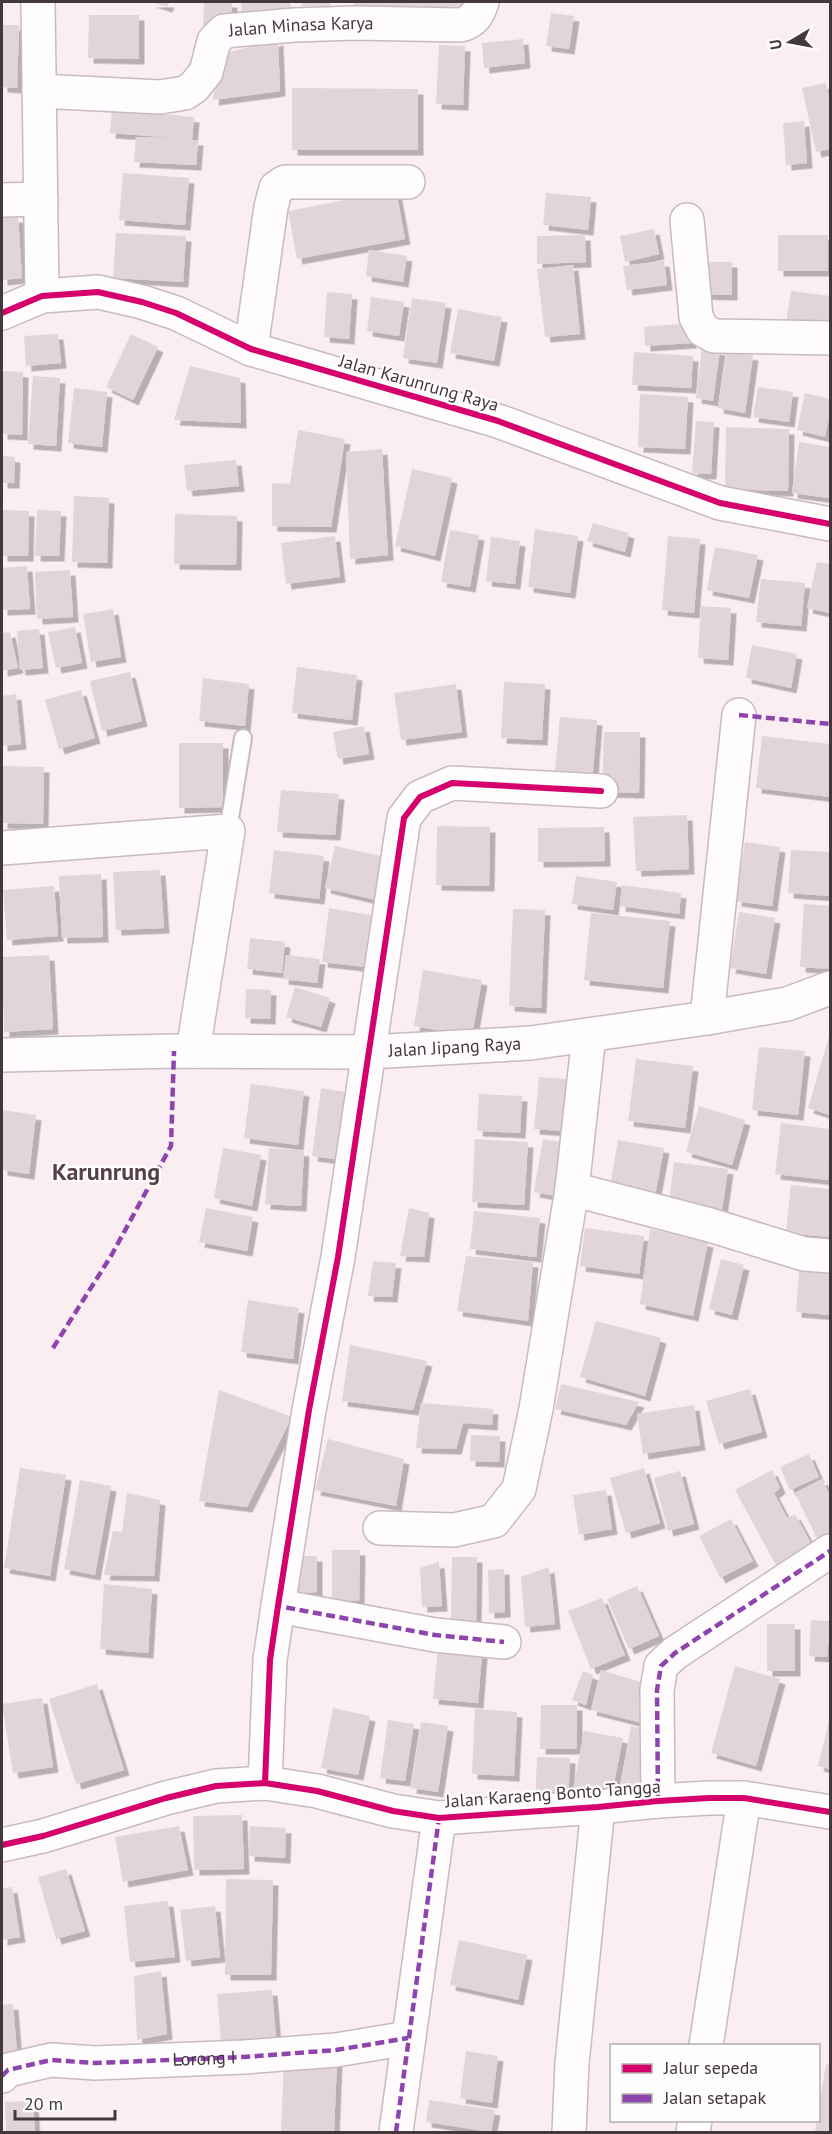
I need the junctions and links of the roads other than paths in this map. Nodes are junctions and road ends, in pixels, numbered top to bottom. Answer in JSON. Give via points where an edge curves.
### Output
{"nodes":[{"id":1,"x":39,"y":2,"type":"edge"},
{"id":2,"x":482,"y":2,"type":"edge"},
{"id":3,"x":39,"y":91,"type":"junction"},
{"id":4,"x":408,"y":182,"type":"dead end"},
{"id":5,"x":41,"y":199,"type":"junction"},
{"id":6,"x":2,"y":200,"type":"edge"},
{"id":7,"x":687,"y":220,"type":"dead end"},
{"id":8,"x":42,"y":296,"type":"junction"},
{"id":9,"x":2,"y":313,"type":"edge"},
{"id":10,"x":831,"y":338,"type":"edge"},
{"id":11,"x":251,"y":349,"type":"junction"},
{"id":12,"x":831,"y":524,"type":"edge"},
{"id":13,"x":739,"y":715,"type":"dead end"},
{"id":14,"x":243,"y":738,"type":"dead end"},
{"id":15,"x":601,"y":791,"type":"dead end"},
{"id":16,"x":228,"y":831,"type":"junction"},
{"id":17,"x":2,"y":848,"type":"edge"},
{"id":18,"x":831,"y":988,"type":"edge"},
{"id":19,"x":707,"y":1018,"type":"junction"},
{"id":20,"x":589,"y":1035,"type":"junction"},
{"id":21,"x":193,"y":1051,"type":"junction"},
{"id":22,"x":368,"y":1052,"type":"junction"},
{"id":23,"x":2,"y":1054,"type":"edge"},
{"id":24,"x":572,"y":1189,"type":"junction"},
{"id":25,"x":831,"y":1256,"type":"edge"},
{"id":26,"x":380,"y":1528,"type":"dead end"},
{"id":27,"x":831,"y":1551,"type":"edge"},
{"id":28,"x":278,"y":1606,"type":"junction"},
{"id":29,"x":504,"y":1642,"type":"dead end"},
{"id":30,"x":265,"y":1783,"type":"junction"},
{"id":31,"x":744,"y":1798,"type":"junction"},
{"id":32,"x":658,"y":1801,"type":"junction"},
{"id":33,"x":598,"y":1807,"type":"junction"},
{"id":34,"x":831,"y":1812,"type":"edge"},
{"id":35,"x":439,"y":1818,"type":"junction"},
{"id":36,"x":2,"y":1845,"type":"edge"},
{"id":37,"x":408,"y":2038,"type":"junction"},
{"id":38,"x":706,"y":2044,"type":"edge"},
{"id":39,"x":2,"y":2076,"type":"edge"},
{"id":40,"x":396,"y":2133,"type":"edge"},
{"id":41,"x":569,"y":2133,"type":"edge"}],
"edges":[{"from":1,"to":3,"type":"street"},
{"from":2,"to":3,"type":"street","name":"Jalan Minasa Karya","via":[[476,17],[460,25],[335,23],[224,31],[214,40],[206,72],[194,87],[175,96]]},
{"from":3,"to":5,"type":"street"},
{"from":4,"to":11,"type":"street","via":[[285,182],[276,188]]},
{"from":5,"to":6,"type":"street"},
{"from":5,"to":8,"type":"street"},
{"from":7,"to":10,"type":"street","via":[[696,317],[703,330],[714,336]]},
{"from":8,"to":9,"type":"street","name":"Jalan Karunrung Raya"},
{"from":8,"to":11,"type":"street","name":"Jalan Karunrung Raya","via":[[98,292],[142,302],[176,313]]},
{"from":11,"to":12,"type":"street","name":"Jalan Karunrung Raya","via":[[498,421],[720,503]]},
{"from":13,"to":19,"type":"street"},
{"from":14,"to":16,"type":"lane"},
{"from":15,"to":22,"type":"street","via":[[452,783],[420,797],[404,818]]},
{"from":16,"to":17,"type":"street"},
{"from":16,"to":21,"type":"street"},
{"from":18,"to":19,"type":"street","name":"Jalan Jipang Raya","via":[[787,1004]]},
{"from":19,"to":20,"type":"street","name":"Jalan Jipang Raya"},
{"from":20,"to":22,"type":"street","name":"Jalan Jipang Raya","via":[[531,1043]]},
{"from":20,"to":24,"type":"street"},
{"from":21,"to":22,"type":"street","name":"Jalan Jipang Raya"},
{"from":21,"to":23,"type":"street","name":"Jalan Jipang Raya"},
{"from":22,"to":28,"type":"street","via":[[338,1257]]},
{"from":24,"to":25,"type":"street","via":[[804,1254]]},
{"from":24,"to":26,"type":"street","via":[[519,1489],[494,1521],[454,1530]]},
{"from":27,"to":32,"type":"street","via":[[661,1666],[657,1690]]},
{"from":28,"to":29,"type":"street","via":[[435,1635]]},
{"from":28,"to":30,"type":"street","via":[[270,1660]]},
{"from":30,"to":35,"type":"street","name":"Jalan Karaeng Bonto Tangga"},
{"from":30,"to":36,"type":"street","name":"Jalan Karaeng Bonto Tangga","via":[[216,1786],[176,1795]]},
{"from":31,"to":32,"type":"street","name":"Jalan Karaeng Bonto Tangga"},
{"from":31,"to":34,"type":"street","name":"Jalan Karaeng Bonto Tangga"},
{"from":31,"to":38,"type":"street"},
{"from":32,"to":33,"type":"street","name":"Jalan Karaeng Bonto Tangga"},
{"from":33,"to":35,"type":"street","name":"Jalan Karaeng Bonto Tangga"},
{"from":33,"to":41,"type":"street","via":[[572,2063]]},
{"from":35,"to":37,"type":"street"},
{"from":37,"to":39,"type":"street","name":"Lorong I","via":[[336,2050],[244,2057],[95,2063],[51,2060],[8,2070]]},
{"from":37,"to":40,"type":"street"}]}
